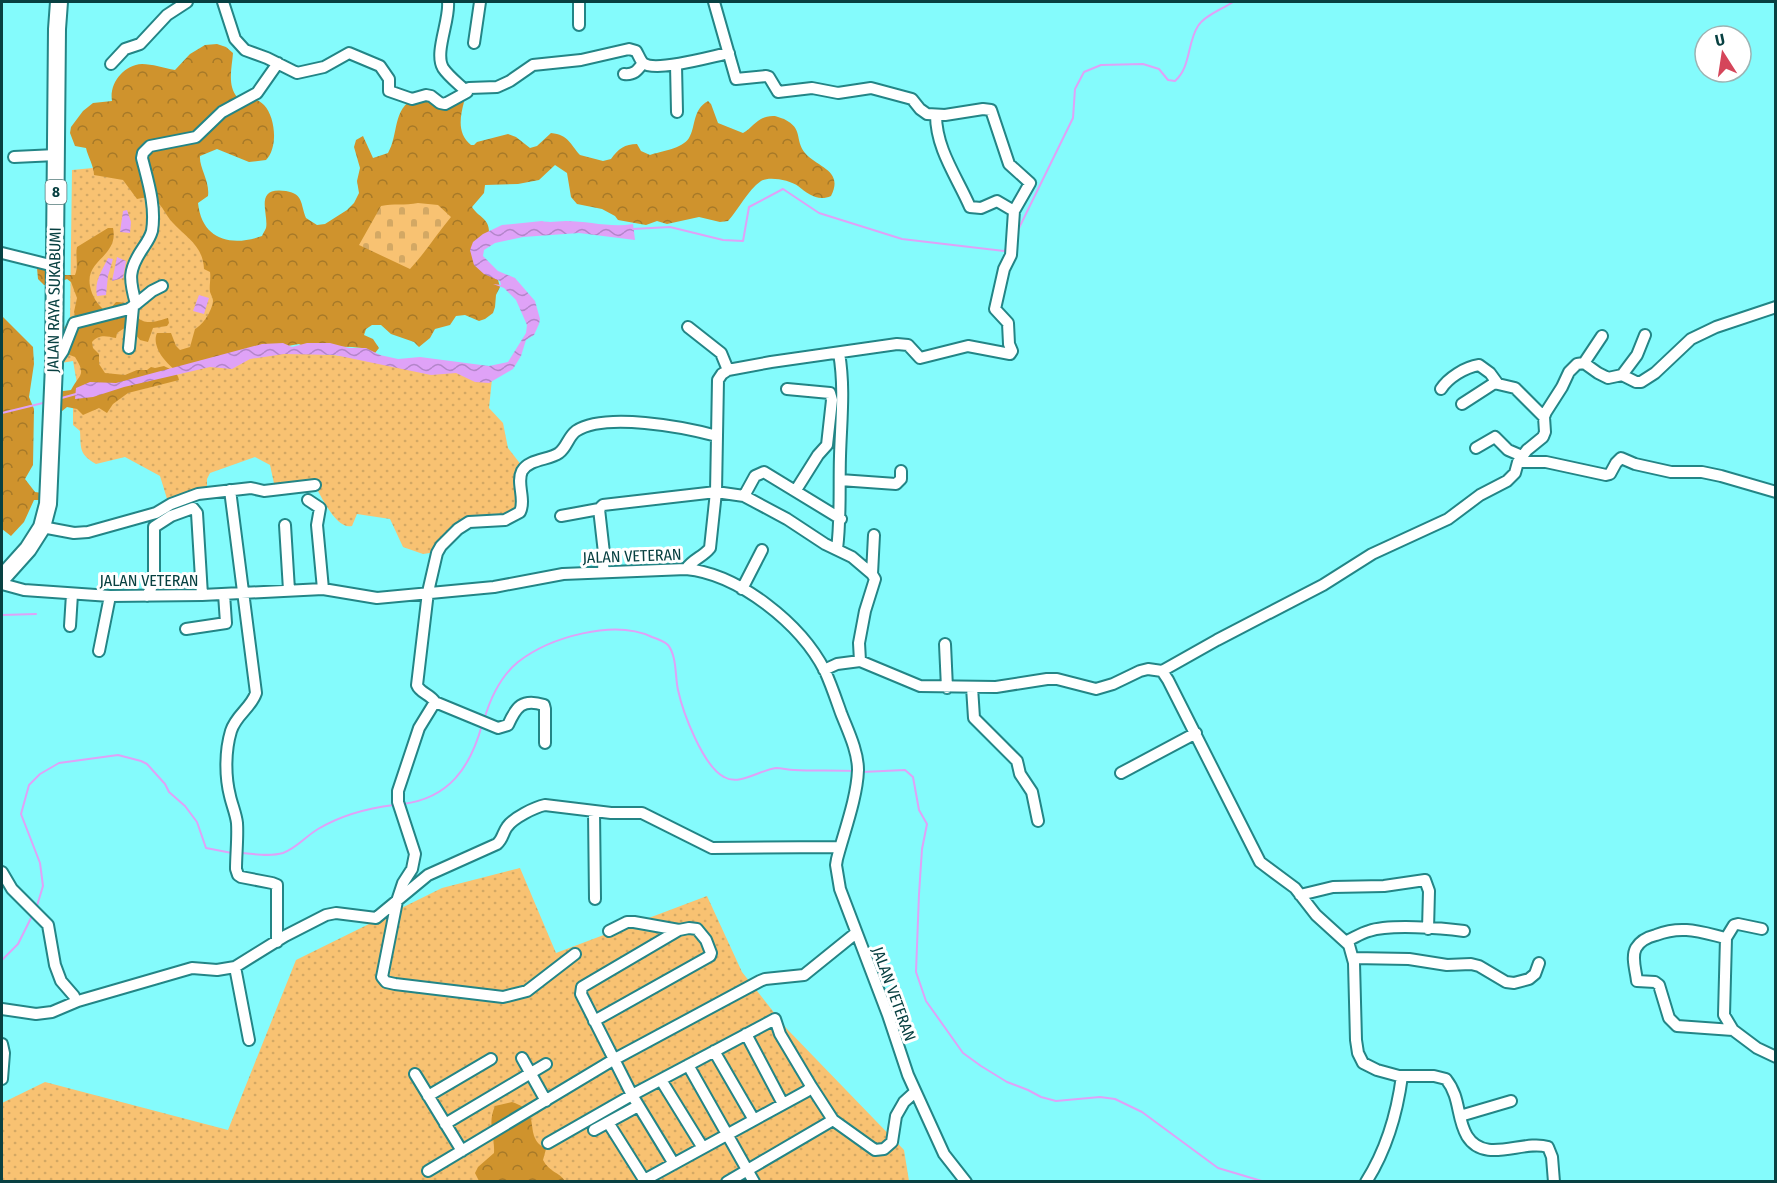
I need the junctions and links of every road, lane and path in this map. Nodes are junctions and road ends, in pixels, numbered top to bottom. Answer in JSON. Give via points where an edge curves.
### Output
{"nodes":[{"id":1,"x":59,"y":2,"type":"edge"},
{"id":2,"x":187,"y":2,"type":"edge"},
{"id":3,"x":223,"y":2,"type":"edge"},
{"id":4,"x":448,"y":2,"type":"edge"},
{"id":5,"x":480,"y":2,"type":"edge"},
{"id":6,"x":579,"y":2,"type":"edge"},
{"id":7,"x":714,"y":2,"type":"edge"},
{"id":8,"x":579,"y":25,"type":"dead end"},
{"id":9,"x":474,"y":43,"type":"dead end"},
{"id":10,"x":729,"y":53,"type":"junction"},
{"id":11,"x":278,"y":63,"type":"junction"},
{"id":12,"x":643,"y":63,"type":"junction"},
{"id":13,"x":111,"y":64,"type":"dead end"},
{"id":14,"x":676,"y":64,"type":"junction"},
{"id":15,"x":624,"y":74,"type":"dead end"},
{"id":16,"x":467,"y":92,"type":"junction"},
{"id":17,"x":677,"y":112,"type":"dead end"},
{"id":18,"x":936,"y":115,"type":"junction"},
{"id":19,"x":56,"y":154,"type":"junction"},
{"id":20,"x":15,"y":157,"type":"dead end"},
{"id":21,"x":1014,"y":211,"type":"junction"},
{"id":22,"x":2,"y":253,"type":"edge"},
{"id":23,"x":54,"y":266,"type":"junction"},
{"id":24,"x":162,"y":286,"type":"dead end"},
{"id":25,"x":135,"y":306,"type":"junction"},
{"id":26,"x":1776,"y":307,"type":"edge"},
{"id":27,"x":688,"y":327,"type":"dead end"},
{"id":28,"x":1645,"y":335,"type":"dead end"},
{"id":29,"x":1602,"y":336,"type":"dead end"},
{"id":30,"x":129,"y":348,"type":"dead end"},
{"id":31,"x":839,"y":353,"type":"junction"},
{"id":32,"x":1584,"y":363,"type":"junction"},
{"id":33,"x":728,"y":370,"type":"junction"},
{"id":34,"x":53,"y":374,"type":"junction"},
{"id":35,"x":1622,"y":375,"type":"junction"},
{"id":36,"x":1496,"y":382,"type":"junction"},
{"id":37,"x":787,"y":389,"type":"dead end"},
{"id":38,"x":1441,"y":389,"type":"dead end"},
{"id":39,"x":1462,"y":404,"type":"dead end"},
{"id":40,"x":1544,"y":417,"type":"junction"},
{"id":41,"x":717,"y":436,"type":"junction"},
{"id":42,"x":1476,"y":448,"type":"dead end"},
{"id":43,"x":1520,"y":459,"type":"junction"},
{"id":44,"x":901,"y":471,"type":"dead end"},
{"id":45,"x":840,"y":480,"type":"junction"},
{"id":46,"x":315,"y":486,"type":"dead end"},
{"id":47,"x":230,"y":490,"type":"junction"},
{"id":48,"x":796,"y":490,"type":"junction"},
{"id":49,"x":716,"y":492,"type":"junction"},
{"id":50,"x":1776,"y":492,"type":"edge"},
{"id":51,"x":744,"y":496,"type":"junction"},
{"id":52,"x":308,"y":500,"type":"dead end"},
{"id":53,"x":599,"y":509,"type":"junction"},
{"id":54,"x":561,"y":516,"type":"dead end"},
{"id":55,"x":841,"y":519,"type":"junction"},
{"id":56,"x":285,"y":525,"type":"dead end"},
{"id":57,"x":42,"y":527,"type":"junction"},
{"id":58,"x":874,"y":535,"type":"dead end"},
{"id":59,"x":837,"y":549,"type":"junction"},
{"id":60,"x":762,"y":550,"type":"dead end"},
{"id":61,"x":686,"y":569,"type":"junction"},
{"id":62,"x":603,"y":571,"type":"junction"},
{"id":63,"x":872,"y":574,"type":"junction"},
{"id":64,"x":2,"y":578,"type":"edge"},
{"id":65,"x":200,"y":580,"type":"junction"},
{"id":66,"x":154,"y":582,"type":"junction"},
{"id":67,"x":2,"y":584,"type":"edge"},
{"id":68,"x":323,"y":589,"type":"junction"},
{"id":69,"x":742,"y":589,"type":"junction"},
{"id":70,"x":290,"y":590,"type":"junction"},
{"id":71,"x":428,"y":592,"type":"junction"},
{"id":72,"x":241,"y":593,"type":"junction"},
{"id":73,"x":72,"y":594,"type":"junction"},
{"id":74,"x":224,"y":594,"type":"junction"},
{"id":75,"x":202,"y":595,"type":"junction"},
{"id":76,"x":110,"y":596,"type":"junction"},
{"id":77,"x":147,"y":596,"type":"junction"},
{"id":78,"x":70,"y":626,"type":"dead end"},
{"id":79,"x":186,"y":629,"type":"dead end"},
{"id":80,"x":945,"y":644,"type":"dead end"},
{"id":81,"x":99,"y":651,"type":"dead end"},
{"id":82,"x":860,"y":661,"type":"junction"},
{"id":83,"x":824,"y":670,"type":"junction"},
{"id":84,"x":1162,"y":671,"type":"junction"},
{"id":85,"x":972,"y":687,"type":"junction"},
{"id":86,"x":947,"y":688,"type":"junction"},
{"id":87,"x":435,"y":702,"type":"junction"},
{"id":88,"x":1196,"y":733,"type":"junction"},
{"id":89,"x":545,"y":743,"type":"dead end"},
{"id":90,"x":1121,"y":773,"type":"dead end"},
{"id":91,"x":594,"y":811,"type":"junction"},
{"id":92,"x":1038,"y":821,"type":"dead end"},
{"id":93,"x":840,"y":848,"type":"junction"},
{"id":94,"x":2,"y":872,"type":"edge"},
{"id":95,"x":1300,"y":895,"type":"junction"},
{"id":96,"x":595,"y":899,"type":"dead end"},
{"id":97,"x":397,"y":901,"type":"junction"},
{"id":98,"x":1428,"y":929,"type":"junction"},
{"id":99,"x":1762,"y":929,"type":"dead end"},
{"id":100,"x":680,"y":930,"type":"junction"},
{"id":101,"x":609,"y":931,"type":"dead end"},
{"id":102,"x":1464,"y":931,"type":"dead end"},
{"id":103,"x":856,"y":933,"type":"junction"},
{"id":104,"x":1726,"y":938,"type":"junction"},
{"id":105,"x":1347,"y":941,"type":"junction"},
{"id":106,"x":277,"y":942,"type":"junction"},
{"id":107,"x":575,"y":954,"type":"dead end"},
{"id":108,"x":1353,"y":958,"type":"junction"},
{"id":109,"x":1539,"y":963,"type":"dead end"},
{"id":110,"x":235,"y":967,"type":"junction"},
{"id":111,"x":74,"y":996,"type":"dead end"},
{"id":112,"x":2,"y":1009,"type":"edge"},
{"id":113,"x":594,"y":1021,"type":"junction"},
{"id":114,"x":1733,"y":1030,"type":"junction"},
{"id":115,"x":746,"y":1034,"type":"junction"},
{"id":116,"x":249,"y":1040,"type":"dead end"},
{"id":117,"x":2,"y":1044,"type":"edge"},
{"id":118,"x":714,"y":1051,"type":"junction"},
{"id":119,"x":1776,"y":1057,"type":"edge"},
{"id":120,"x":522,"y":1058,"type":"dead end"},
{"id":121,"x":491,"y":1059,"type":"dead end"},
{"id":122,"x":613,"y":1060,"type":"junction"},
{"id":123,"x":546,"y":1064,"type":"dead end"},
{"id":124,"x":688,"y":1065,"type":"junction"},
{"id":125,"x":531,"y":1073,"type":"junction"},
{"id":126,"x":415,"y":1074,"type":"dead end"},
{"id":127,"x":1402,"y":1076,"type":"junction"},
{"id":128,"x":2,"y":1079,"type":"edge"},
{"id":129,"x":661,"y":1080,"type":"junction"},
{"id":130,"x":811,"y":1086,"type":"junction"},
{"id":131,"x":632,"y":1095,"type":"junction"},
{"id":132,"x":917,"y":1095,"type":"junction"},
{"id":133,"x":428,"y":1096,"type":"junction"},
{"id":134,"x":546,"y":1101,"type":"junction"},
{"id":135,"x":1511,"y":1101,"type":"dead end"},
{"id":136,"x":783,"y":1104,"type":"junction"},
{"id":137,"x":638,"y":1106,"type":"junction"},
{"id":138,"x":1460,"y":1116,"type":"junction"},
{"id":139,"x":754,"y":1120,"type":"junction"},
{"id":140,"x":833,"y":1120,"type":"junction"},
{"id":141,"x":445,"y":1124,"type":"junction"},
{"id":142,"x":609,"y":1124,"type":"junction"},
{"id":143,"x":594,"y":1130,"type":"dead end"},
{"id":144,"x":728,"y":1134,"type":"junction"},
{"id":145,"x":548,"y":1143,"type":"dead end"},
{"id":146,"x":703,"y":1148,"type":"junction"},
{"id":147,"x":462,"y":1151,"type":"junction"},
{"id":148,"x":674,"y":1164,"type":"junction"},
{"id":149,"x":748,"y":1170,"type":"junction"},
{"id":150,"x":428,"y":1171,"type":"dead end"},
{"id":151,"x":645,"y":1180,"type":"edge"},
{"id":152,"x":727,"y":1182,"type":"edge"},
{"id":153,"x":754,"y":1182,"type":"edge"},
{"id":154,"x":966,"y":1182,"type":"edge"},
{"id":155,"x":1366,"y":1182,"type":"edge"},
{"id":156,"x":1554,"y":1182,"type":"edge"}],
"edges":[{"from":1,"to":19,"type":"highway","name":"JALAN RAYA SUKABUMI","number":"8"},
{"from":2,"to":13,"type":"street"},
{"from":3,"to":11,"type":"street","via":[[238,43],[245,50]]},
{"from":4,"to":16,"type":"street","via":[[440,59],[443,69]]},
{"from":5,"to":9,"type":"street"},
{"from":6,"to":8,"type":"street"},
{"from":7,"to":10,"type":"street"},
{"from":10,"to":14,"type":"street"},
{"from":10,"to":18,"type":"street","via":[[736,79],[766,76],[778,92],[812,88],[838,93],[871,88],[912,99],[923,112]]},
{"from":11,"to":16,"type":"street","via":[[297,73],[324,67],[349,53],[380,66],[389,79],[389,91],[412,99],[426,95],[445,104]]},
{"from":11,"to":25,"type":"street","via":[[257,93],[222,112],[196,137],[150,147],[143,153],[154,209],[150,237],[131,271]]},
{"from":12,"to":14,"type":"street"},
{"from":12,"to":15,"type":"street","via":[[633,74]]},
{"from":12,"to":16,"type":"street","via":[[632,49],[538,64],[497,87],[469,88]]},
{"from":14,"to":17,"type":"street"},
{"from":18,"to":21,"type":"street","via":[[936,135],[970,207],[982,208],[997,201]]},
{"from":18,"to":21,"type":"street","via":[[991,110],[1009,164],[1030,183]]},
{"from":19,"to":20,"type":"street"},
{"from":19,"to":23,"type":"highway","name":"JALAN RAYA SUKABUMI","number":"8"},
{"from":21,"to":31,"type":"street","via":[[1011,255],[995,309],[1008,323],[1010,354],[968,346],[920,358],[904,344]]},
{"from":22,"to":23,"type":"street"},
{"from":23,"to":34,"type":"highway","name":"JALAN RAYA SUKABUMI","number":"8"},
{"from":24,"to":25,"type":"street"},
{"from":25,"to":30,"type":"street"},
{"from":25,"to":34,"type":"street","via":[[74,323]]},
{"from":26,"to":35,"type":"street","via":[[1691,339],[1649,379],[1641,382]]},
{"from":27,"to":33,"type":"street","via":[[721,352]]},
{"from":28,"to":35,"type":"street","via":[[1637,355]]},
{"from":29,"to":32,"type":"street"},
{"from":31,"to":33,"type":"street"},
{"from":31,"to":45,"type":"street","via":[[843,384]]},
{"from":32,"to":35,"type":"street","via":[[1608,378]]},
{"from":32,"to":40,"type":"street","via":[[1569,372]]},
{"from":33,"to":41,"type":"street","via":[[718,380]]},
{"from":34,"to":57,"type":"highway","number":"8","via":[[48,504]]},
{"from":36,"to":38,"type":"street","via":[[1483,367],[1475,365]]},
{"from":36,"to":39,"type":"street"},
{"from":36,"to":40,"type":"street","via":[[1515,388]]},
{"from":37,"to":48,"type":"street","via":[[830,393],[832,400],[827,445]]},
{"from":40,"to":43,"type":"street","via":[[1545,432]]},
{"from":41,"to":49,"type":"street"},
{"from":41,"to":71,"type":"street","via":[[682,427],[615,422],[593,423],[577,430],[558,454],[525,468],[521,474],[520,512],[505,520],[469,522],[448,537],[437,553]]},
{"from":42,"to":43,"type":"street","via":[[1495,437]]},
{"from":43,"to":50,"type":"street","via":[[1606,475],[1621,458],[1671,472],[1721,476]]},
{"from":43,"to":84,"type":"street","via":[[1507,481],[1480,495],[1449,519],[1372,554],[1323,585]]},
{"from":44,"to":45,"type":"street","via":[[896,484]]},
{"from":45,"to":55,"type":"street"},
{"from":46,"to":47,"type":"street"},
{"from":47,"to":57,"type":"street","via":[[198,494],[156,513],[88,532]]},
{"from":47,"to":72,"type":"street"},
{"from":48,"to":51,"type":"street","via":[[764,471],[755,476]]},
{"from":48,"to":55,"type":"street"},
{"from":49,"to":51,"type":"street"},
{"from":49,"to":53,"type":"street","via":[[610,503]]},
{"from":49,"to":61,"type":"street","via":[[710,548]]},
{"from":51,"to":59,"type":"street"},
{"from":52,"to":68,"type":"street","via":[[320,508],[317,525]]},
{"from":53,"to":54,"type":"street"},
{"from":53,"to":62,"type":"street"},
{"from":55,"to":59,"type":"street"},
{"from":56,"to":70,"type":"street"},
{"from":57,"to":64,"type":"highway","number":"8"},
{"from":58,"to":63,"type":"street"},
{"from":59,"to":63,"type":"street"},
{"from":60,"to":69,"type":"street"},
{"from":61,"to":62,"type":"street","name":"JALAN VETERAN"},
{"from":61,"to":69,"type":"street","name":"JALAN VETERAN","via":[[714,574]]},
{"from":62,"to":71,"type":"street","name":"JALAN VETERAN"},
{"from":63,"to":82,"type":"street","via":[[875,579],[859,643]]},
{"from":65,"to":66,"type":"street"},
{"from":65,"to":66,"type":"street","via":[[197,513],[193,508],[154,527]]},
{"from":65,"to":75,"type":"street"},
{"from":66,"to":77,"type":"street"},
{"from":67,"to":73,"type":"street","name":"JALAN VETERAN"},
{"from":68,"to":70,"type":"street","name":"JALAN VETERAN"},
{"from":68,"to":71,"type":"street","name":"JALAN VETERAN","via":[[370,598]]},
{"from":69,"to":83,"type":"street","name":"JALAN VETERAN","via":[[797,630]]},
{"from":70,"to":72,"type":"street","name":"JALAN VETERAN"},
{"from":71,"to":87,"type":"street","via":[[417,685]]},
{"from":72,"to":74,"type":"street","name":"JALAN VETERAN"},
{"from":72,"to":106,"type":"street","via":[[256,693],[235,722],[228,749],[229,795],[237,821],[236,869],[241,877],[277,885]]},
{"from":73,"to":76,"type":"street","name":"JALAN VETERAN"},
{"from":73,"to":78,"type":"street"},
{"from":74,"to":75,"type":"street","name":"JALAN VETERAN"},
{"from":74,"to":79,"type":"street","via":[[226,623]]},
{"from":75,"to":77,"type":"street","name":"JALAN VETERAN"},
{"from":76,"to":77,"type":"street","name":"JALAN VETERAN"},
{"from":76,"to":81,"type":"street"},
{"from":80,"to":86,"type":"street"},
{"from":82,"to":83,"type":"street"},
{"from":82,"to":86,"type":"street","via":[[907,682]]},
{"from":83,"to":93,"type":"street","name":"JALAN VETERAN","via":[[854,747],[858,769]]},
{"from":84,"to":85,"type":"street","via":[[1140,671],[1096,689],[1047,679]]},
{"from":84,"to":88,"type":"street"},
{"from":85,"to":86,"type":"street"},
{"from":85,"to":92,"type":"street","via":[[974,718],[1017,761],[1032,792]]},
{"from":87,"to":89,"type":"street","via":[[498,728],[508,725],[518,705],[544,705]]},
{"from":87,"to":97,"type":"street","via":[[419,728],[398,791],[415,862]]},
{"from":88,"to":90,"type":"street"},
{"from":88,"to":95,"type":"street","via":[[1260,862]]},
{"from":91,"to":93,"type":"street","via":[[650,815],[712,848]]},
{"from":91,"to":96,"type":"street"},
{"from":91,"to":97,"type":"street","via":[[538,806],[507,826],[497,844],[428,875]]},
{"from":93,"to":103,"type":"street","name":"JALAN VETERAN","via":[[837,875]]},
{"from":94,"to":111,"type":"street","via":[[12,889],[48,925],[55,965],[61,981]]},
{"from":95,"to":98,"type":"street","via":[[1333,886],[1384,886],[1425,880],[1429,891]]},
{"from":95,"to":105,"type":"street","via":[[1316,915]]},
{"from":97,"to":106,"type":"street","via":[[376,918],[326,915]]},
{"from":97,"to":107,"type":"street","via":[[382,973],[386,982],[514,996],[527,991]]},
{"from":98,"to":102,"type":"street"},
{"from":98,"to":105,"type":"street","via":[[1369,930]]},
{"from":99,"to":104,"type":"street","via":[[1738,924]]},
{"from":100,"to":101,"type":"street","via":[[627,922]]},
{"from":100,"to":113,"type":"street","via":[[582,987],[581,994]]},
{"from":100,"to":113,"type":"street","via":[[694,928],[701,932],[711,950],[710,956]]},
{"from":103,"to":122,"type":"street","via":[[804,975],[765,979]]},
{"from":103,"to":132,"type":"street","name":"JALAN VETERAN"},
{"from":104,"to":114,"type":"street","via":[[1724,1015]]},
{"from":104,"to":114,"type":"street","via":[[1687,929],[1668,930],[1640,942],[1634,960],[1637,981],[1655,982],[1659,986],[1670,1018],[1677,1026]]},
{"from":105,"to":108,"type":"street"},
{"from":106,"to":110,"type":"street"},
{"from":108,"to":109,"type":"street","via":[[1471,964],[1514,983],[1529,979]]},
{"from":108,"to":127,"type":"street","via":[[1360,1058],[1367,1067]]},
{"from":110,"to":112,"type":"street","via":[[192,969],[52,1012]]},
{"from":110,"to":116,"type":"street"},
{"from":113,"to":122,"type":"street"},
{"from":114,"to":119,"type":"street"},
{"from":115,"to":118,"type":"street"},
{"from":115,"to":130,"type":"street","via":[[775,1018],[780,1034]]},
{"from":115,"to":136,"type":"street"},
{"from":117,"to":128,"type":"street"},
{"from":118,"to":124,"type":"street"},
{"from":118,"to":139,"type":"street"},
{"from":120,"to":125,"type":"street"},
{"from":121,"to":133,"type":"street"},
{"from":122,"to":131,"type":"street"},
{"from":122,"to":134,"type":"street"},
{"from":123,"to":125,"type":"street"},
{"from":124,"to":129,"type":"street"},
{"from":124,"to":144,"type":"street"},
{"from":125,"to":134,"type":"street"},
{"from":125,"to":141,"type":"street"},
{"from":126,"to":133,"type":"street"},
{"from":127,"to":138,"type":"street","via":[[1446,1079],[1455,1092]]},
{"from":127,"to":155,"type":"street","via":[[1395,1118]]},
{"from":129,"to":131,"type":"street"},
{"from":129,"to":146,"type":"street"},
{"from":130,"to":136,"type":"street"},
{"from":130,"to":140,"type":"street"},
{"from":131,"to":137,"type":"street"},
{"from":131,"to":145,"type":"street"},
{"from":132,"to":140,"type":"street","via":[[896,1116],[892,1142],[884,1149],[869,1147]]},
{"from":132,"to":154,"type":"street","name":"JALAN VETERAN","via":[[944,1154]]},
{"from":133,"to":141,"type":"street"},
{"from":134,"to":147,"type":"street"},
{"from":135,"to":138,"type":"street"},
{"from":136,"to":139,"type":"street"},
{"from":137,"to":142,"type":"street"},
{"from":137,"to":148,"type":"street"},
{"from":138,"to":156,"type":"street","via":[[1468,1138],[1478,1146],[1504,1151],[1548,1147]]},
{"from":139,"to":144,"type":"street"},
{"from":140,"to":149,"type":"street"},
{"from":141,"to":147,"type":"street"},
{"from":142,"to":143,"type":"street"},
{"from":142,"to":151,"type":"street"},
{"from":144,"to":146,"type":"street"},
{"from":144,"to":149,"type":"street"},
{"from":146,"to":148,"type":"street"},
{"from":147,"to":150,"type":"street"},
{"from":148,"to":151,"type":"street"},
{"from":149,"to":152,"type":"street"},
{"from":149,"to":153,"type":"street"}]}
